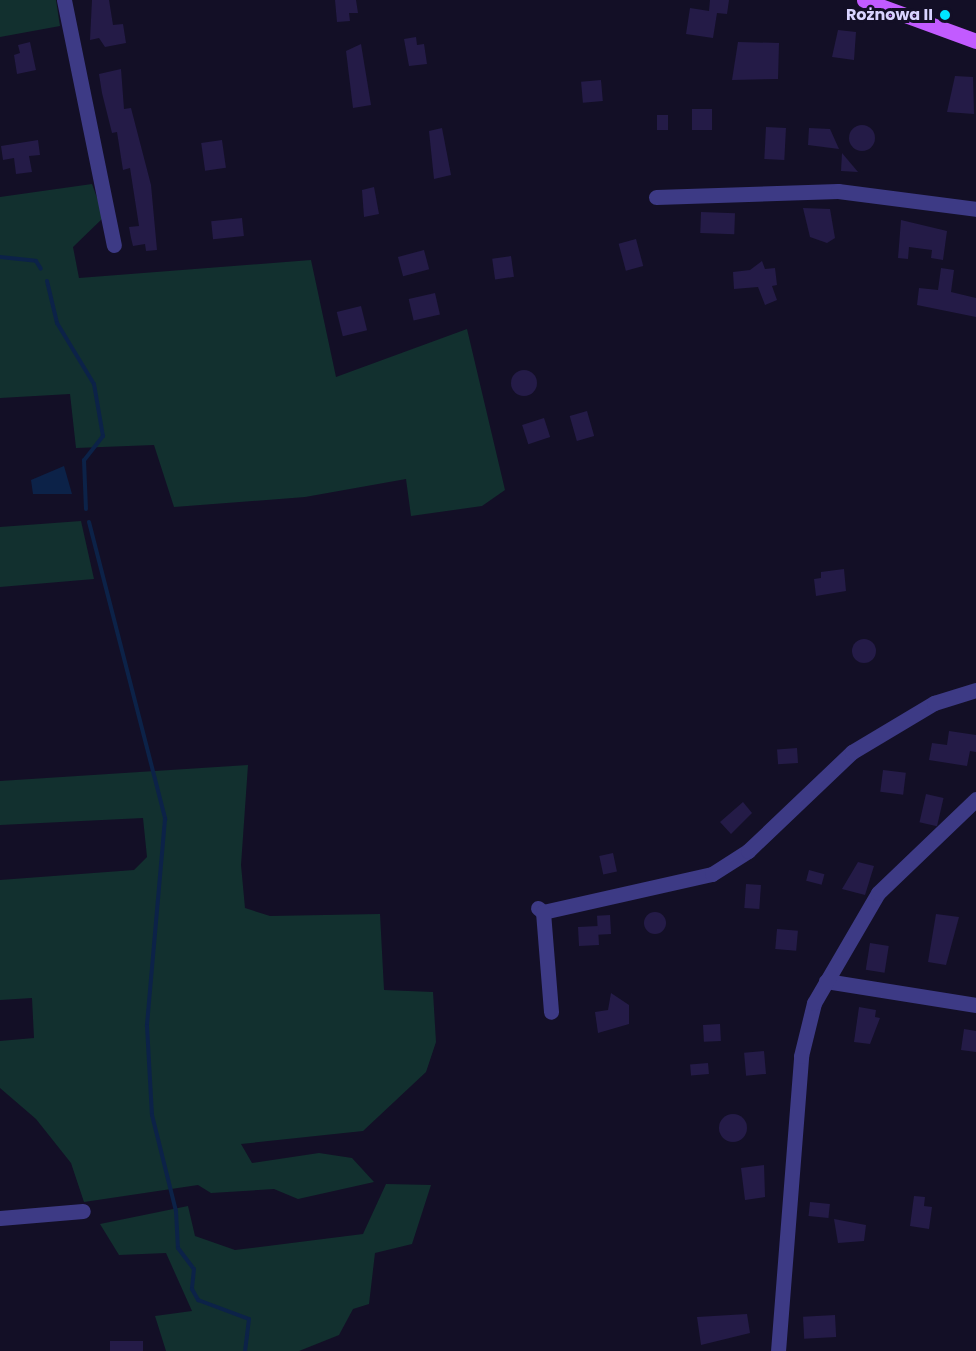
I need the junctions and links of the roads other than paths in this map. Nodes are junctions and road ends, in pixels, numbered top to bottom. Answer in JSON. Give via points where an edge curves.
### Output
{"nodes":[{"id":1,"x":64,"y":0,"type":"edge"},
{"id":2,"x":864,"y":0,"type":"edge"},
{"id":3,"x":976,"y":41,"type":"edge"},
{"id":4,"x":656,"y":197,"type":"dead end"},
{"id":5,"x":976,"y":209,"type":"edge"},
{"id":6,"x":114,"y":245,"type":"dead end"},
{"id":7,"x":976,"y":690,"type":"edge"},
{"id":8,"x":976,"y":799,"type":"edge"},
{"id":9,"x":825,"y":981,"type":"junction"},
{"id":10,"x":976,"y":1005,"type":"edge"},
{"id":11,"x":550,"y":1012,"type":"dead end"},
{"id":12,"x":83,"y":1211,"type":"dead end"},
{"id":13,"x":0,"y":1218,"type":"edge"},
{"id":14,"x":778,"y":1351,"type":"edge"}],
"edges":[{"from":1,"to":6,"type":"street"},
{"from":2,"to":3,"type":"main road"},
{"from":4,"to":5,"type":"street","via":[[838,191]]},
{"from":7,"to":11,"type":"street","via":[[934,704],[852,752],[748,851],[712,874],[541,910]]},
{"from":8,"to":9,"type":"street","via":[[878,893]]},
{"from":9,"to":10,"type":"street"},
{"from":9,"to":14,"type":"street","via":[[801,1056]]},
{"from":12,"to":13,"type":"street"}]}
